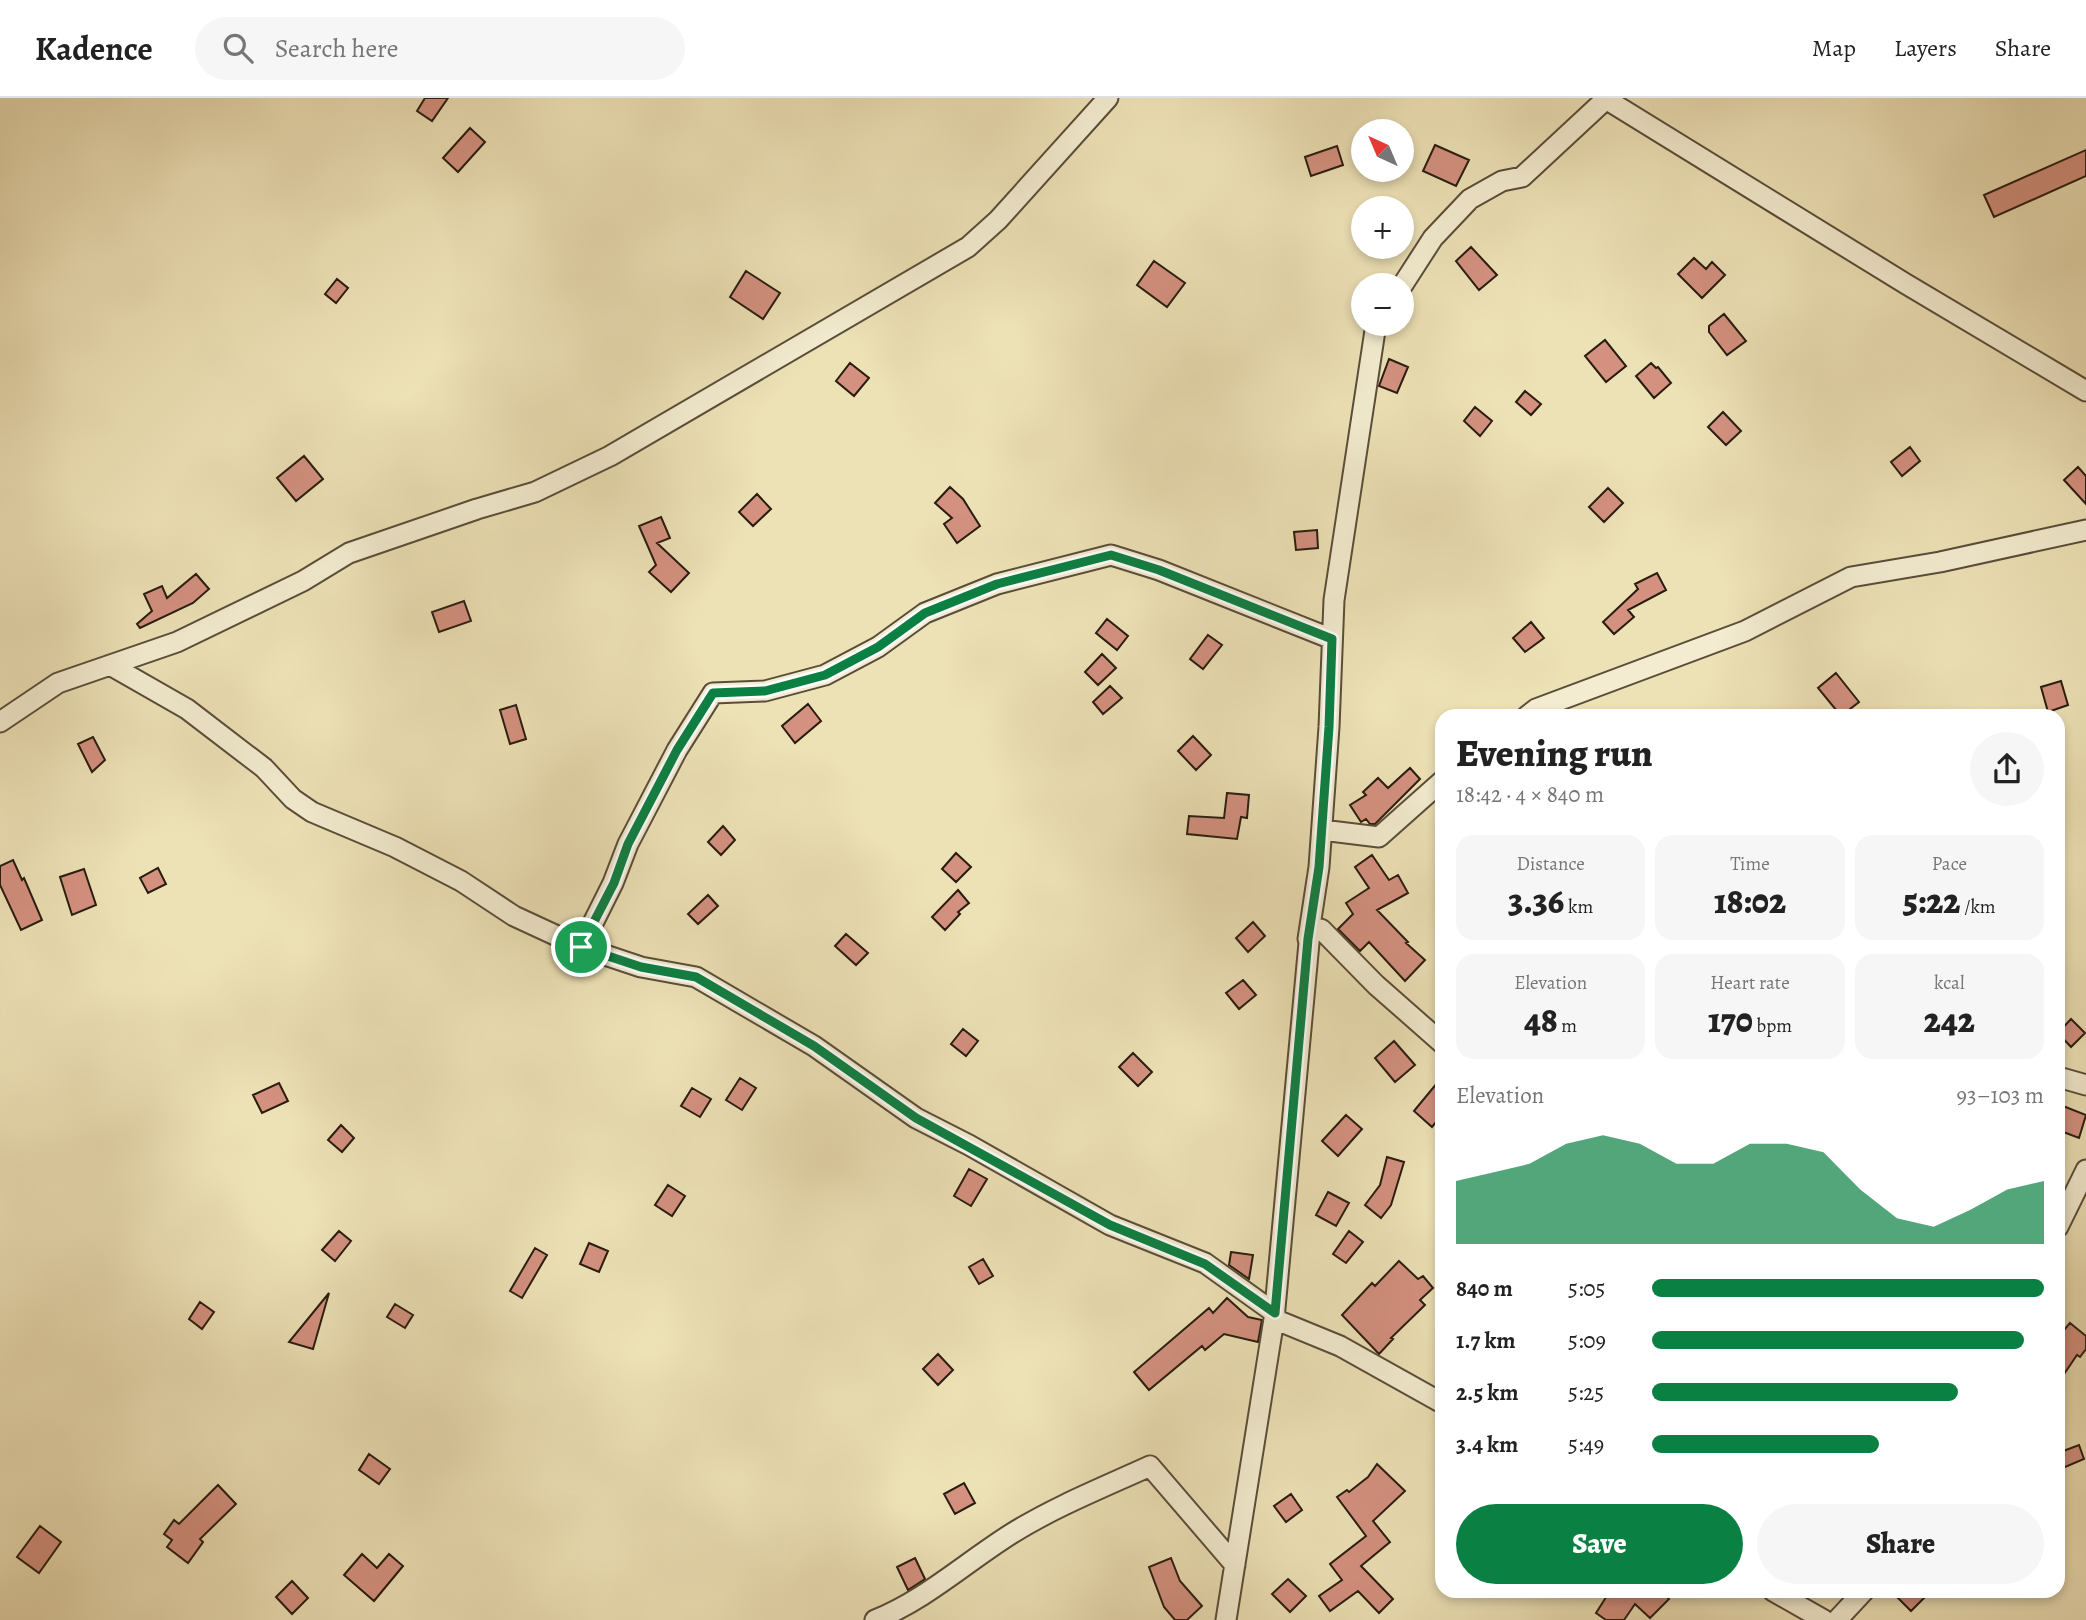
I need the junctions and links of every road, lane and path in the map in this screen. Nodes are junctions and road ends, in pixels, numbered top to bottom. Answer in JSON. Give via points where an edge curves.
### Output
{"nodes":[{"id":1,"x":1108,"y":98,"type":"edge"},
{"id":2,"x":1605,"y":99,"type":"edge"},
{"id":3,"x":1410,"y":273,"type":"edge"},
{"id":4,"x":1374,"y":336,"type":"edge"},
{"id":5,"x":2086,"y":391,"type":"edge"},
{"id":6,"x":2086,"y":530,"type":"edge"},
{"id":7,"x":1332,"y":639,"type":"junction"},
{"id":8,"x":110,"y":665,"type":"junction"},
{"id":9,"x":1536,"y":709,"type":"edge"},
{"id":10,"x":0,"y":722,"type":"edge"},
{"id":11,"x":1435,"y":786,"type":"edge"},
{"id":12,"x":1322,"y":830,"type":"junction"},
{"id":13,"x":1308,"y":939,"type":"junction"},
{"id":14,"x":581,"y":947,"type":"junction"},
{"id":15,"x":1435,"y":1037,"type":"edge"},
{"id":16,"x":2065,"y":1079,"type":"edge"},
{"id":17,"x":2086,"y":1085,"type":"edge"},
{"id":18,"x":2086,"y":1170,"type":"edge"},
{"id":19,"x":2065,"y":1213,"type":"edge"},
{"id":20,"x":1274,"y":1316,"type":"junction"},
{"id":21,"x":1435,"y":1399,"type":"edge"},
{"id":22,"x":1235,"y":1565,"type":"junction"},
{"id":23,"x":1785,"y":1598,"type":"edge"},
{"id":24,"x":1857,"y":1598,"type":"edge"},
{"id":25,"x":875,"y":1620,"type":"edge"},
{"id":26,"x":1226,"y":1620,"type":"edge"},
{"id":27,"x":1824,"y":1620,"type":"edge"},
{"id":28,"x":1837,"y":1620,"type":"edge"}],
"edges":[{"from":1,"to":8,"type":"street","via":[[968,247],[610,456],[535,492],[349,553],[303,581],[177,642]]},
{"from":2,"to":3,"type":"street","via":[[1522,177],[1502,181],[1470,199],[1433,238]]},
{"from":2,"to":5,"type":"street"},
{"from":4,"to":7,"type":"street"},
{"from":6,"to":9,"type":"street","via":[[1851,577],[1745,631]]},
{"from":7,"to":12,"type":"street"},
{"from":7,"to":14,"type":"street","via":[[1111,555],[997,584],[925,613],[878,647],[825,675],[765,691],[713,693],[628,844]]},
{"from":8,"to":10,"type":"street","via":[[58,683]]},
{"from":8,"to":14,"type":"street","via":[[187,709],[312,812],[395,847],[461,881],[514,916]]},
{"from":11,"to":12,"type":"street","via":[[1379,837]]},
{"from":12,"to":13,"type":"street"},
{"from":13,"to":15,"type":"street","via":[[1315,928],[1321,929]]},
{"from":13,"to":20,"type":"street"},
{"from":14,"to":20,"type":"street","via":[[641,967],[696,977],[814,1046],[916,1118],[1110,1225],[1205,1264]]},
{"from":16,"to":17,"type":"street"},
{"from":18,"to":19,"type":"street"},
{"from":20,"to":21,"type":"street","via":[[1340,1346]]},
{"from":20,"to":22,"type":"street"},
{"from":22,"to":25,"type":"street","via":[[1150,1466],[1012,1533],[916,1599]]},
{"from":22,"to":26,"type":"street"},
{"from":23,"to":27,"type":"street"},
{"from":24,"to":28,"type":"street"}]}
